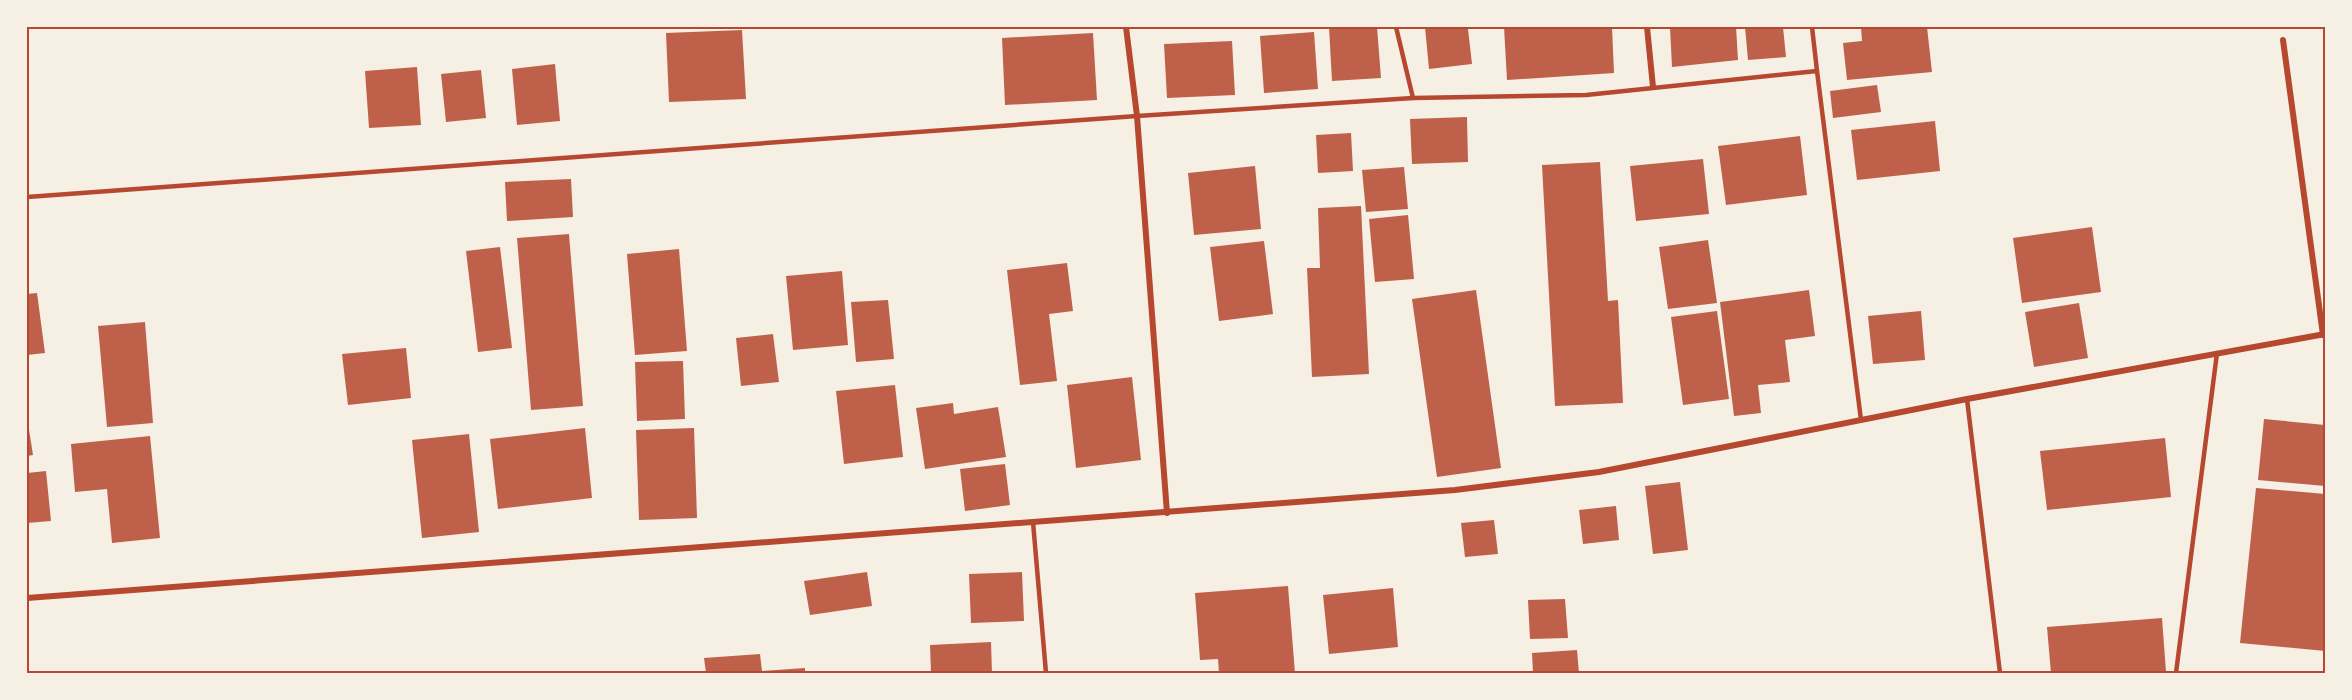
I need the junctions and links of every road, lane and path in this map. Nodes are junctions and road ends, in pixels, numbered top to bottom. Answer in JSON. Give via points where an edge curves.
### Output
{"nodes":[{"id":1,"x":1126,"y":27,"type":"edge"},
{"id":2,"x":1396,"y":27,"type":"edge"},
{"id":3,"x":1647,"y":27,"type":"edge"},
{"id":4,"x":1812,"y":27,"type":"edge"},
{"id":5,"x":2283,"y":40,"type":"dead end"},
{"id":6,"x":1816,"y":71,"type":"junction"},
{"id":7,"x":1653,"y":87,"type":"junction"},
{"id":8,"x":1413,"y":98,"type":"junction"},
{"id":9,"x":1137,"y":116,"type":"junction"},
{"id":10,"x":27,"y":197,"type":"edge"},
{"id":11,"x":2324,"y":335,"type":"edge"},
{"id":12,"x":2217,"y":353,"type":"junction"},
{"id":13,"x":1966,"y":399,"type":"junction"},
{"id":14,"x":1861,"y":420,"type":"junction"},
{"id":15,"x":1167,"y":513,"type":"junction"},
{"id":16,"x":1033,"y":522,"type":"junction"},
{"id":17,"x":27,"y":598,"type":"edge"},
{"id":18,"x":1046,"y":673,"type":"edge"},
{"id":19,"x":2000,"y":673,"type":"edge"},
{"id":20,"x":2176,"y":673,"type":"edge"}],
"edges":[{"from":1,"to":9,"type":"street"},
{"from":2,"to":8,"type":"lane"},
{"from":3,"to":7,"type":"street"},
{"from":4,"to":6,"type":"lane"},
{"from":5,"to":11,"type":"street"},
{"from":6,"to":7,"type":"lane"},
{"from":6,"to":14,"type":"lane"},
{"from":7,"to":8,"type":"lane","via":[[1586,95]]},
{"from":8,"to":9,"type":"lane"},
{"from":9,"to":10,"type":"lane"},
{"from":9,"to":15,"type":"street"},
{"from":11,"to":12,"type":"street"},
{"from":12,"to":13,"type":"street"},
{"from":12,"to":20,"type":"lane"},
{"from":13,"to":14,"type":"street"},
{"from":13,"to":19,"type":"lane"},
{"from":14,"to":15,"type":"street","via":[[1599,472],[1455,490]]},
{"from":15,"to":16,"type":"street"},
{"from":16,"to":17,"type":"street"},
{"from":16,"to":18,"type":"lane"}]}
